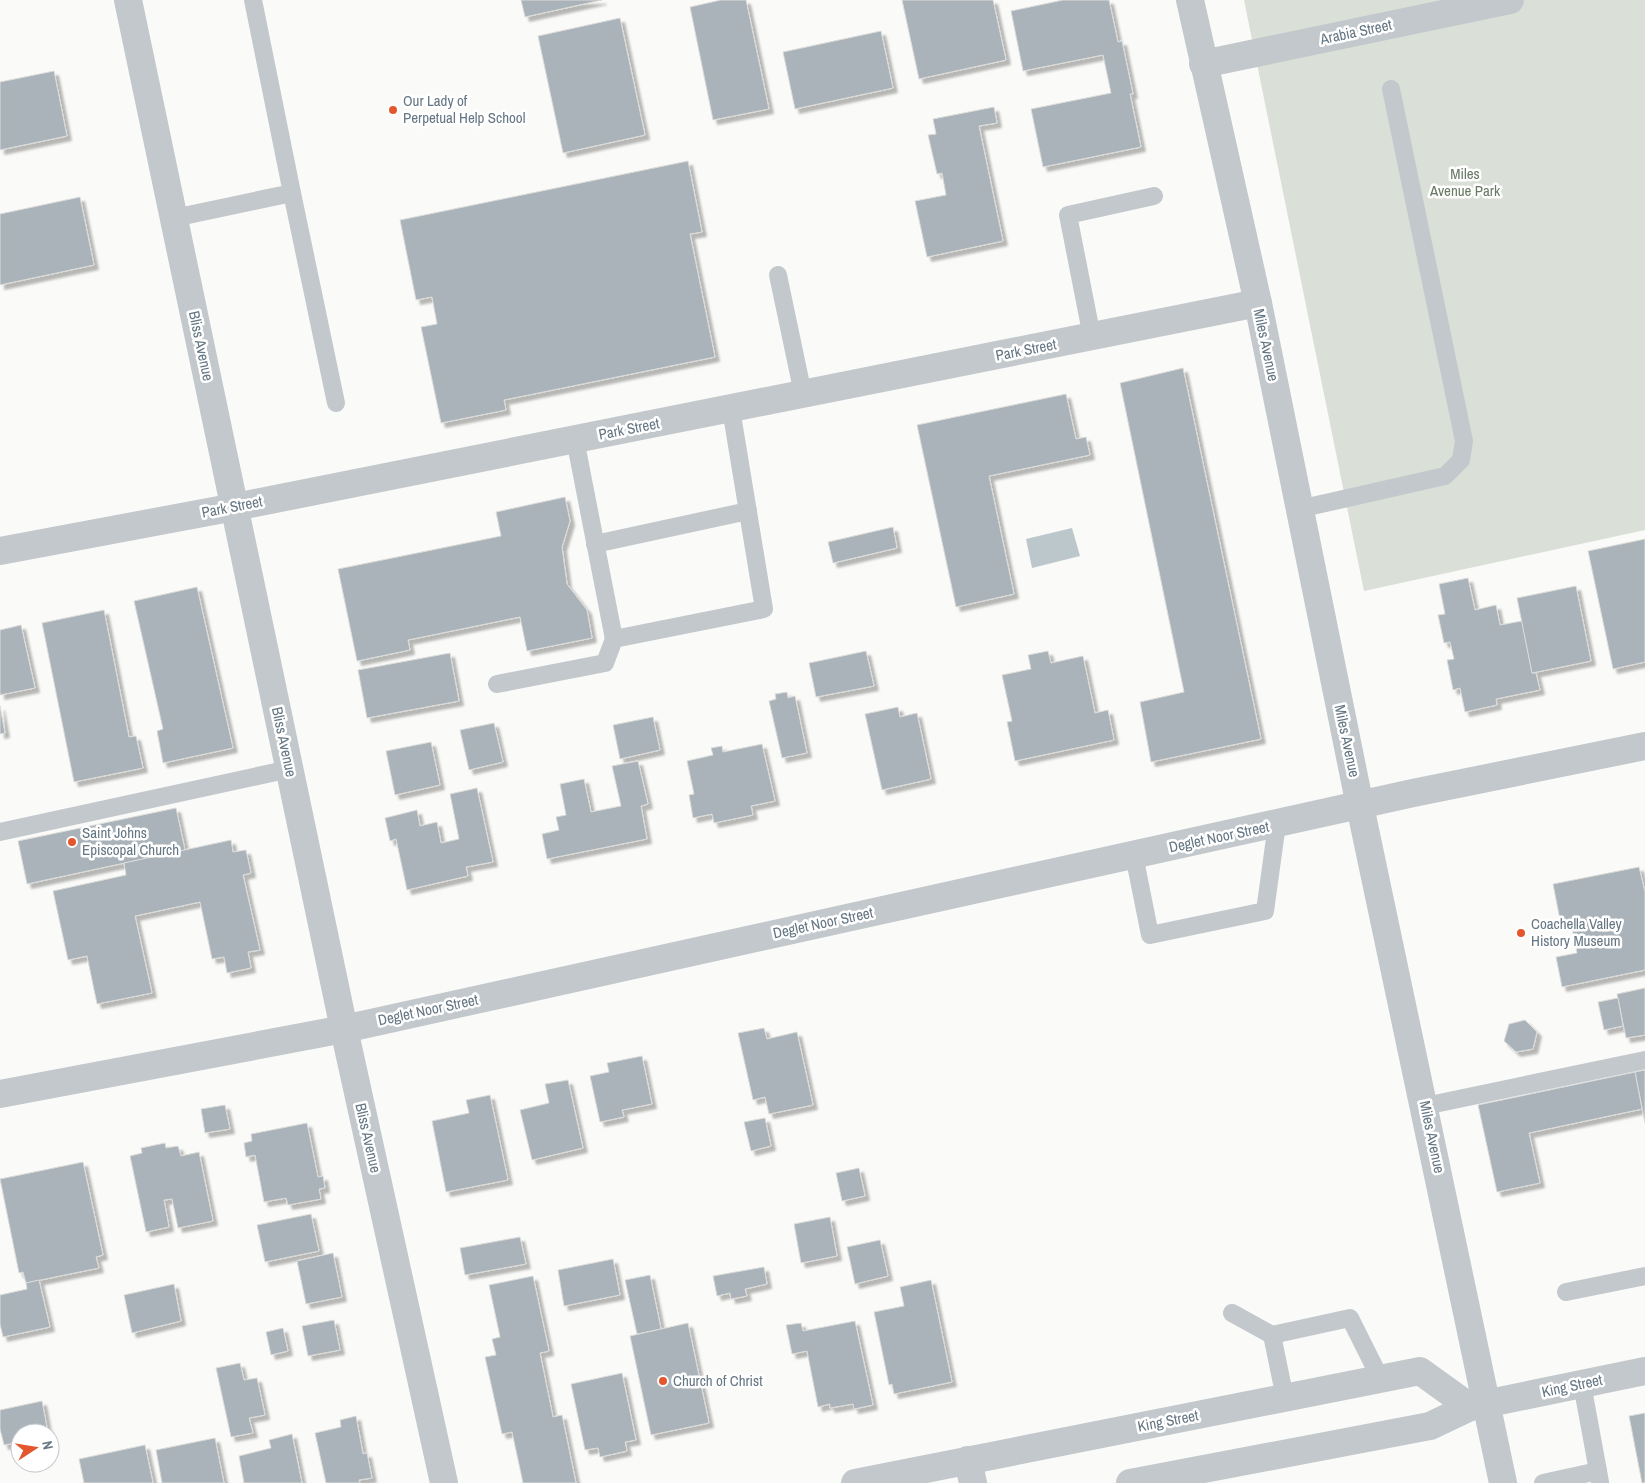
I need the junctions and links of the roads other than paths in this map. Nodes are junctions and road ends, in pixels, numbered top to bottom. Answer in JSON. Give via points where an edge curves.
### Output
{"nodes":[{"id":1,"x":128,"y":0,"type":"edge"},
{"id":2,"x":252,"y":0,"type":"edge"},
{"id":3,"x":1190,"y":0,"type":"edge"},
{"id":4,"x":1510,"y":0,"type":"edge"},
{"id":5,"x":1203,"y":64,"type":"junction"},
{"id":6,"x":1390,"y":89,"type":"dead end"},
{"id":7,"x":292,"y":193,"type":"junction"},
{"id":8,"x":1154,"y":196,"type":"dead end"},
{"id":9,"x":174,"y":218,"type":"junction"},
{"id":10,"x":778,"y":275,"type":"dead end"},
{"id":11,"x":1258,"y":303,"type":"junction"},
{"id":12,"x":1092,"y":336,"type":"junction"},
{"id":13,"x":803,"y":394,"type":"junction"},
{"id":14,"x":336,"y":403,"type":"dead end"},
{"id":15,"x":731,"y":409,"type":"junction"},
{"id":16,"x":575,"y":439,"type":"junction"},
{"id":17,"x":235,"y":507,"type":"junction"},
{"id":18,"x":1300,"y":509,"type":"junction"},
{"id":19,"x":748,"y":511,"type":"junction"},
{"id":20,"x":595,"y":544,"type":"junction"},
{"id":21,"x":0,"y":551,"type":"edge"},
{"id":22,"x":614,"y":639,"type":"junction"},
{"id":23,"x":498,"y":684,"type":"dead end"},
{"id":24,"x":1645,"y":746,"type":"edge"},
{"id":25,"x":290,"y":769,"type":"junction"},
{"id":26,"x":1360,"y":806,"type":"junction"},
{"id":27,"x":1277,"y":824,"type":"junction"},
{"id":28,"x":0,"y":832,"type":"edge"},
{"id":29,"x":1134,"y":855,"type":"junction"},
{"id":30,"x":344,"y":1029,"type":"junction"},
{"id":31,"x":1645,"y":1060,"type":"edge"},
{"id":32,"x":0,"y":1094,"type":"edge"},
{"id":33,"x":1425,"y":1106,"type":"junction"},
{"id":34,"x":1645,"y":1276,"type":"edge"},
{"id":35,"x":1566,"y":1292,"type":"dead end"},
{"id":36,"x":1232,"y":1313,"type":"dead end"},
{"id":37,"x":1272,"y":1335,"type":"junction"},
{"id":38,"x":1645,"y":1371,"type":"edge"},
{"id":39,"x":1380,"y":1380,"type":"junction"},
{"id":40,"x":1582,"y":1384,"type":"junction"},
{"id":41,"x":1285,"y":1398,"type":"junction"},
{"id":42,"x":1479,"y":1405,"type":"junction"},
{"id":43,"x":971,"y":1471,"type":"edge"},
{"id":44,"x":1599,"y":1477,"type":"edge"},
{"id":45,"x":444,"y":1483,"type":"edge"},
{"id":46,"x":855,"y":1483,"type":"edge"},
{"id":47,"x":1130,"y":1483,"type":"edge"},
{"id":48,"x":1503,"y":1483,"type":"edge"},
{"id":49,"x":1543,"y":1483,"type":"edge"}],
"edges":[{"from":1,"to":9,"type":"street","name":"Bliss Avenue"},
{"from":2,"to":7,"type":"lane"},
{"from":3,"to":5,"type":"street","name":"Miles Avenue"},
{"from":4,"to":5,"type":"street","name":"Arabia Street"},
{"from":5,"to":11,"type":"street","name":"Miles Avenue"},
{"from":6,"to":18,"type":"lane","via":[[1464,441],[1461,460],[1445,476]]},
{"from":7,"to":9,"type":"lane"},
{"from":7,"to":14,"type":"lane"},
{"from":8,"to":12,"type":"lane","via":[[1068,215]]},
{"from":9,"to":17,"type":"street","name":"Bliss Avenue"},
{"from":10,"to":13,"type":"lane"},
{"from":11,"to":12,"type":"street","name":"Park Street"},
{"from":11,"to":18,"type":"street","name":"Miles Avenue"},
{"from":12,"to":13,"type":"street","name":"Park Street"},
{"from":13,"to":15,"type":"street","name":"Park Street"},
{"from":15,"to":16,"type":"street","name":"Park Street"},
{"from":15,"to":19,"type":"lane"},
{"from":16,"to":17,"type":"street","name":"Park Street"},
{"from":16,"to":20,"type":"lane"},
{"from":17,"to":21,"type":"street","name":"Park Street"},
{"from":17,"to":25,"type":"street","name":"Bliss Avenue"},
{"from":18,"to":26,"type":"street","name":"Miles Avenue"},
{"from":19,"to":20,"type":"lane"},
{"from":19,"to":22,"type":"lane","via":[[764,609]]},
{"from":20,"to":22,"type":"lane"},
{"from":22,"to":23,"type":"lane","via":[[604,663]]},
{"from":24,"to":26,"type":"street","name":"Deglet Noor Street"},
{"from":25,"to":28,"type":"lane"},
{"from":25,"to":30,"type":"street","name":"Bliss Avenue"},
{"from":26,"to":27,"type":"street","name":"Deglet Noor Street"},
{"from":26,"to":33,"type":"street","name":"Miles Avenue"},
{"from":27,"to":29,"type":"street","name":"Deglet Noor Street"},
{"from":27,"to":29,"type":"lane","via":[[1266,911],[1150,935]]},
{"from":29,"to":30,"type":"street","name":"Deglet Noor Street"},
{"from":30,"to":32,"type":"street","name":"Deglet Noor Street"},
{"from":30,"to":45,"type":"street","name":"Bliss Avenue"},
{"from":31,"to":33,"type":"lane"},
{"from":33,"to":42,"type":"street","name":"Miles Avenue"},
{"from":34,"to":35,"type":"lane"},
{"from":36,"to":37,"type":"lane"},
{"from":37,"to":39,"type":"lane","via":[[1350,1318]]},
{"from":37,"to":41,"type":"lane"},
{"from":38,"to":40,"type":"street","name":"King Street"},
{"from":39,"to":41,"type":"street","name":"King Street"},
{"from":39,"to":42,"type":"street","name":"King Street","via":[[1420,1371]]},
{"from":40,"to":42,"type":"street","name":"King Street"},
{"from":40,"to":44,"type":"lane"},
{"from":41,"to":43,"type":"street","name":"King Street"},
{"from":42,"to":47,"type":"street","name":"King Street","via":[[1430,1426]]},
{"from":42,"to":48,"type":"street","name":"Miles Avenue"},
{"from":43,"to":46,"type":"street","name":"King Street"},
{"from":44,"to":49,"type":"lane"}]}
